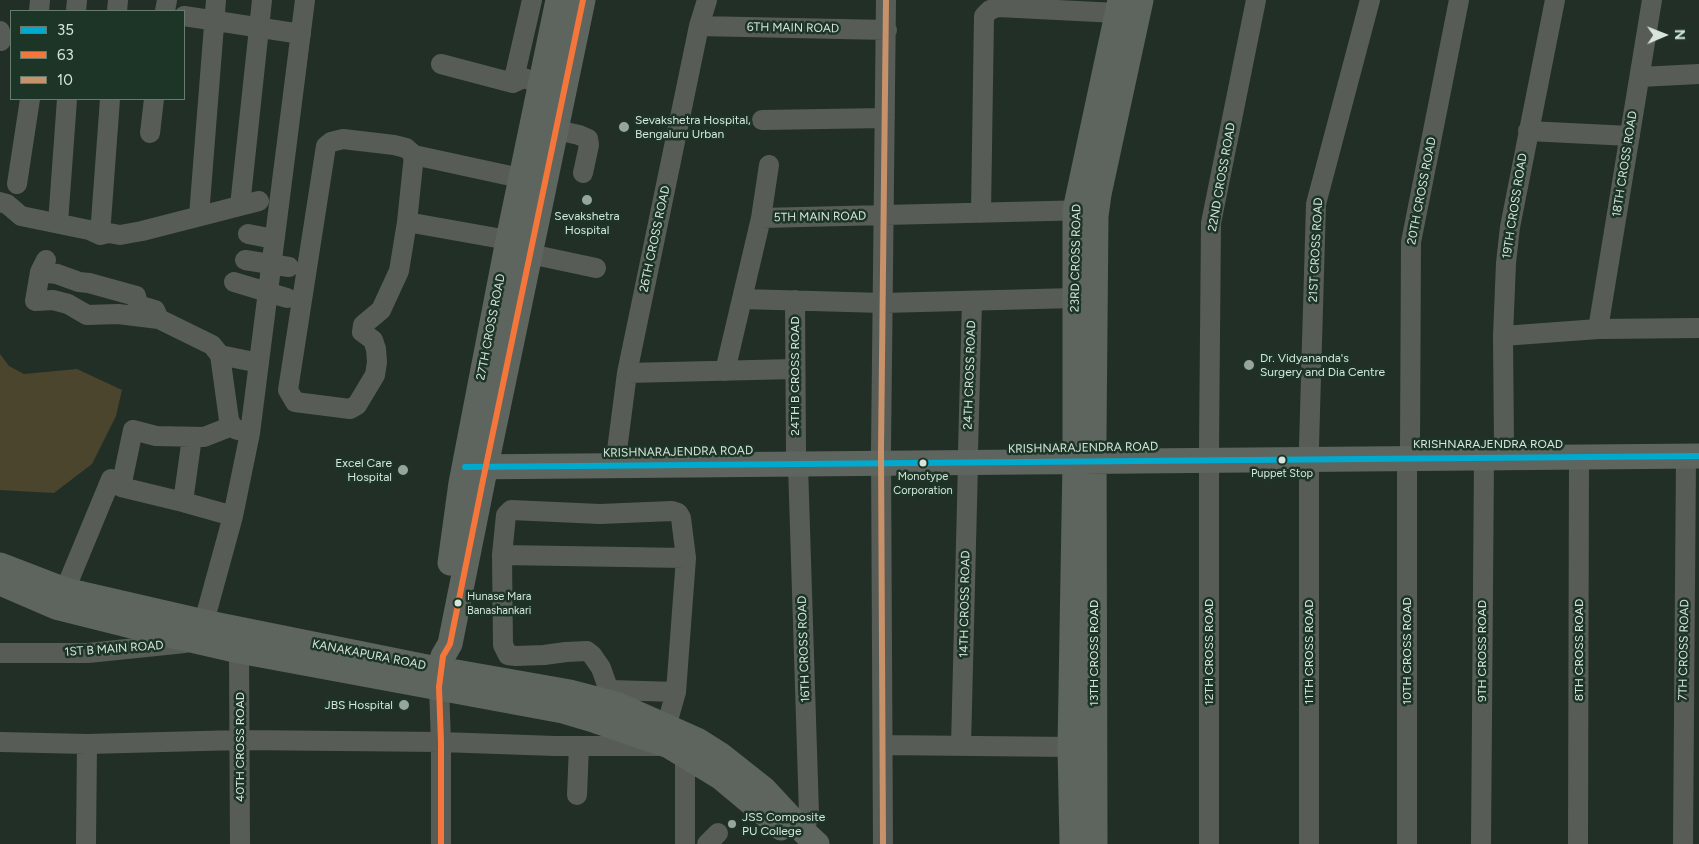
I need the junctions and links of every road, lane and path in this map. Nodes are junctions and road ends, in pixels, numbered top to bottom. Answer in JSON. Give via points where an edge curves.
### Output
{"nodes":[{"id":1,"x":216,"y":0,"type":"edge"},
{"id":2,"x":262,"y":0,"type":"edge"},
{"id":3,"x":305,"y":0,"type":"edge"},
{"id":4,"x":532,"y":0,"type":"edge"},
{"id":5,"x":558,"y":0,"type":"edge"},
{"id":6,"x":583,"y":0,"type":"edge"},
{"id":7,"x":707,"y":0,"type":"edge"},
{"id":8,"x":886,"y":0,"type":"edge"},
{"id":9,"x":1256,"y":0,"type":"edge"},
{"id":10,"x":1370,"y":0,"type":"edge"},
{"id":11,"x":1460,"y":0,"type":"edge"},
{"id":12,"x":1556,"y":0,"type":"edge"},
{"id":13,"x":1652,"y":0,"type":"edge"},
{"id":14,"x":1128,"y":8,"type":"edge"},
{"id":15,"x":185,"y":16,"type":"edge"},
{"id":16,"x":214,"y":22,"type":"junction"},
{"id":17,"x":699,"y":26,"type":"junction"},
{"id":18,"x":259,"y":28,"type":"junction"},
{"id":19,"x":887,"y":30,"type":"junction"},
{"id":20,"x":301,"y":34,"type":"junction"},
{"id":21,"x":441,"y":64,"type":"dead end"},
{"id":22,"x":1699,"y":74,"type":"edge"},
{"id":23,"x":1640,"y":77,"type":"junction"},
{"id":24,"x":512,"y":83,"type":"junction"},
{"id":25,"x":539,"y":90,"type":"junction"},
{"id":26,"x":30,"y":100,"type":"edge"},
{"id":27,"x":67,"y":100,"type":"edge"},
{"id":28,"x":110,"y":100,"type":"edge"},
{"id":29,"x":154,"y":100,"type":"edge"},
{"id":30,"x":886,"y":118,"type":"junction"},
{"id":31,"x":762,"y":120,"type":"dead end"},
{"id":32,"x":531,"y":125,"type":"junction"},
{"id":33,"x":556,"y":130,"type":"junction"},
{"id":34,"x":1528,"y":131,"type":"junction"},
{"id":35,"x":150,"y":133,"type":"dead end"},
{"id":36,"x":1630,"y":136,"type":"junction"},
{"id":37,"x":414,"y":155,"type":"junction"},
{"id":38,"x":769,"y":164,"type":"dead end"},
{"id":39,"x":583,"y":173,"type":"dead end"},
{"id":40,"x":520,"y":178,"type":"junction"},
{"id":41,"x":17,"y":184,"type":"dead end"},
{"id":42,"x":0,"y":202,"type":"edge"},
{"id":43,"x":1086,"y":210,"type":"junction"},
{"id":44,"x":981,"y":213,"type":"junction"},
{"id":45,"x":199,"y":216,"type":"junction"},
{"id":46,"x":884,"y":216,"type":"junction"},
{"id":47,"x":761,"y":218,"type":"junction"},
{"id":48,"x":407,"y":222,"type":"junction"},
{"id":49,"x":58,"y":223,"type":"junction"},
{"id":50,"x":248,"y":234,"type":"dead end"},
{"id":51,"x":100,"y":235,"type":"junction"},
{"id":52,"x":274,"y":239,"type":"junction"},
{"id":53,"x":508,"y":240,"type":"junction"},
{"id":54,"x":530,"y":254,"type":"junction"},
{"id":55,"x":245,"y":260,"type":"dead end"},
{"id":56,"x":280,"y":265,"type":"junction"},
{"id":57,"x":596,"y":268,"type":"dead end"},
{"id":58,"x":234,"y":282,"type":"dead end"},
{"id":59,"x":267,"y":292,"type":"junction"},
{"id":60,"x":286,"y":298,"type":"dead end"},
{"id":61,"x":1075,"y":298,"type":"junction"},
{"id":62,"x":742,"y":299,"type":"junction"},
{"id":63,"x":795,"y":300,"type":"junction"},
{"id":64,"x":972,"y":301,"type":"junction"},
{"id":65,"x":883,"y":303,"type":"junction"},
{"id":66,"x":158,"y":319,"type":"junction"},
{"id":67,"x":1699,"y":328,"type":"edge"},
{"id":68,"x":1598,"y":329,"type":"junction"},
{"id":69,"x":1503,"y":336,"type":"junction"},
{"id":70,"x":220,"y":355,"type":"junction"},
{"id":71,"x":258,"y":363,"type":"junction"},
{"id":72,"x":796,"y":369,"type":"junction"},
{"id":73,"x":725,"y":371,"type":"junction"},
{"id":74,"x":627,"y":373,"type":"junction"},
{"id":75,"x":241,"y":430,"type":"junction"},
{"id":76,"x":192,"y":437,"type":"junction"},
{"id":77,"x":1494,"y":451,"type":"junction"},
{"id":78,"x":1695,"y":451,"type":"edge"},
{"id":79,"x":1408,"y":452,"type":"junction"},
{"id":80,"x":1309,"y":453,"type":"junction"},
{"id":81,"x":1209,"y":454,"type":"junction"},
{"id":82,"x":1084,"y":455,"type":"junction"},
{"id":83,"x":968,"y":456,"type":"junction"},
{"id":84,"x":881,"y":457,"type":"junction"},
{"id":85,"x":1580,"y":457,"type":"junction"},
{"id":86,"x":797,"y":458,"type":"junction"},
{"id":87,"x":616,"y":459,"type":"junction"},
{"id":88,"x":477,"y":461,"type":"junction"},
{"id":89,"x":111,"y":479,"type":"dead end"},
{"id":90,"x":183,"y":502,"type":"junction"},
{"id":91,"x":233,"y":516,"type":"junction"},
{"id":92,"x":502,"y":556,"type":"junction"},
{"id":93,"x":686,"y":558,"type":"junction"},
{"id":94,"x":0,"y":565,"type":"edge"},
{"id":95,"x":0,"y":583,"type":"edge"},
{"id":96,"x":64,"y":590,"type":"junction"},
{"id":97,"x":201,"y":632,"type":"junction"},
{"id":98,"x":240,"y":650,"type":"junction"},
{"id":99,"x":0,"y":653,"type":"edge"},
{"id":100,"x":441,"y":671,"type":"junction"},
{"id":101,"x":676,"y":692,"type":"junction"},
{"id":102,"x":240,"y":740,"type":"junction"},
{"id":103,"x":0,"y":742,"type":"edge"},
{"id":104,"x":441,"y":742,"type":"junction"},
{"id":105,"x":674,"y":743,"type":"junction"},
{"id":106,"x":87,"y":744,"type":"junction"},
{"id":107,"x":883,"y":745,"type":"junction"},
{"id":108,"x":579,"y":746,"type":"junction"},
{"id":109,"x":962,"y":746,"type":"junction"},
{"id":110,"x":1070,"y":747,"type":"junction"},
{"id":111,"x":577,"y":795,"type":"dead end"},
{"id":112,"x":807,"y":840,"type":"edge"},
{"id":113,"x":86,"y":844,"type":"edge"},
{"id":114,"x":240,"y":844,"type":"edge"},
{"id":115,"x":441,"y":844,"type":"edge"},
{"id":116,"x":685,"y":844,"type":"edge"},
{"id":117,"x":883,"y":844,"type":"edge"},
{"id":118,"x":1072,"y":844,"type":"edge"},
{"id":119,"x":1094,"y":844,"type":"edge"},
{"id":120,"x":1209,"y":844,"type":"edge"},
{"id":121,"x":1309,"y":844,"type":"edge"},
{"id":122,"x":1407,"y":844,"type":"edge"},
{"id":123,"x":1481,"y":844,"type":"edge"},
{"id":124,"x":1578,"y":844,"type":"edge"},
{"id":125,"x":1683,"y":844,"type":"edge"}],
"edges":[{"from":1,"to":16,"type":"street"},
{"from":2,"to":18,"type":"street"},
{"from":3,"to":20,"type":"street"},
{"from":4,"to":24,"type":"street"},
{"from":5,"to":25,"type":"main road","name":"27TH CROSS ROAD"},
{"from":6,"to":33,"type":"main road","name":"27TH CROSS ROAD"},
{"from":7,"to":17,"type":"street","name":"26TH CROSS ROAD"},
{"from":8,"to":19,"type":"street"},
{"from":9,"to":81,"type":"street","name":"22ND CROSS ROAD","via":[[1211,223]]},
{"from":10,"to":80,"type":"street","name":"21ST CROSS ROAD","via":[[1316,204]]},
{"from":11,"to":79,"type":"street","name":"20TH CROSS ROAD","via":[[1411,242]]},
{"from":12,"to":34,"type":"street","name":"19TH CROSS ROAD"},
{"from":13,"to":23,"type":"street","name":"18TH CROSS ROAD"},
{"from":14,"to":43,"type":"main road","name":"23RD CROSS ROAD"},
{"from":14,"to":44,"type":"street","via":[[998,8],[984,16]]},
{"from":15,"to":16,"type":"street"},
{"from":16,"to":18,"type":"street"},
{"from":16,"to":45,"type":"street"},
{"from":17,"to":19,"type":"street","name":"6TH MAIN ROAD"},
{"from":17,"to":74,"type":"street","name":"26TH CROSS ROAD"},
{"from":18,"to":20,"type":"street"},
{"from":18,"to":45,"type":"street","via":[[249,204]]},
{"from":19,"to":30,"type":"street"},
{"from":20,"to":52,"type":"street"},
{"from":21,"to":24,"type":"street"},
{"from":22,"to":23,"type":"street"},
{"from":23,"to":36,"type":"street","name":"18TH CROSS ROAD"},
{"from":24,"to":25,"type":"street","via":[[520,93]]},
{"from":25,"to":32,"type":"main road","name":"27TH CROSS ROAD"},
{"from":26,"to":41,"type":"street"},
{"from":27,"to":49,"type":"street"},
{"from":28,"to":51,"type":"street"},
{"from":29,"to":35,"type":"street"},
{"from":30,"to":31,"type":"street"},
{"from":30,"to":46,"type":"street"},
{"from":32,"to":33,"type":"street"},
{"from":32,"to":40,"type":"main road","name":"27TH CROSS ROAD"},
{"from":33,"to":39,"type":"street","via":[[588,139]]},
{"from":33,"to":54,"type":"main road","name":"27TH CROSS ROAD"},
{"from":34,"to":36,"type":"street"},
{"from":34,"to":69,"type":"street","name":"19TH CROSS ROAD","via":[[1510,227]]},
{"from":36,"to":68,"type":"street","name":"18TH CROSS ROAD"},
{"from":37,"to":40,"type":"street"},
{"from":37,"to":48,"type":"street"},
{"from":37,"to":48,"type":"street","via":[[406,148],[394,145],[342,139],[326,146],[288,390],[295,402],[350,409],[357,405],[375,375],[377,362],[373,340],[362,332],[363,325],[381,310],[399,271]]},
{"from":38,"to":47,"type":"street"},
{"from":40,"to":53,"type":"main road","name":"27TH CROSS ROAD"},
{"from":42,"to":49,"type":"street","via":[[8,204],[21,216]]},
{"from":43,"to":44,"type":"street","name":"5TH MAIN ROAD"},
{"from":43,"to":61,"type":"main road","name":"23RD CROSS ROAD"},
{"from":43,"to":82,"type":"main road","name":"23RD CROSS ROAD"},
{"from":44,"to":46,"type":"street","name":"5TH MAIN ROAD"},
{"from":45,"to":51,"type":"street","via":[[142,231]]},
{"from":46,"to":47,"type":"street","name":"5TH MAIN ROAD"},
{"from":46,"to":65,"type":"street"},
{"from":47,"to":62,"type":"street","name":"5TH MAIN ROAD"},
{"from":48,"to":53,"type":"street"},
{"from":49,"to":51,"type":"street"},
{"from":50,"to":52,"type":"street"},
{"from":52,"to":56,"type":"street"},
{"from":53,"to":88,"type":"main road","name":"27TH CROSS ROAD"},
{"from":54,"to":57,"type":"street"},
{"from":54,"to":88,"type":"main road","name":"27TH CROSS ROAD"},
{"from":55,"to":56,"type":"street"},
{"from":56,"to":59,"type":"street"},
{"from":58,"to":59,"type":"street"},
{"from":59,"to":60,"type":"street"},
{"from":59,"to":71,"type":"street"},
{"from":61,"to":64,"type":"street"},
{"from":61,"to":82,"type":"main road","name":"23RD CROSS ROAD"},
{"from":62,"to":63,"type":"street"},
{"from":62,"to":73,"type":"street","name":"5TH MAIN ROAD"},
{"from":63,"to":65,"type":"street"},
{"from":63,"to":72,"type":"street","name":"24TH B CROSS ROAD"},
{"from":64,"to":65,"type":"street"},
{"from":64,"to":83,"type":"street","name":"24TH CROSS ROAD"},
{"from":65,"to":84,"type":"street"},
{"from":66,"to":66,"type":"street","via":[[155,310],[138,305],[136,296],[79,282],[43,266],[35,301],[54,300],[87,315],[118,314]]},
{"from":66,"to":70,"type":"street","via":[[212,345]]},
{"from":67,"to":68,"type":"street"},
{"from":68,"to":69,"type":"street"},
{"from":69,"to":77,"type":"street","name":"19TH CROSS ROAD"},
{"from":70,"to":71,"type":"street"},
{"from":70,"to":75,"type":"street","via":[[229,420]]},
{"from":71,"to":75,"type":"street"},
{"from":72,"to":73,"type":"street"},
{"from":72,"to":86,"type":"street","name":"24TH B CROSS ROAD"},
{"from":73,"to":74,"type":"street"},
{"from":74,"to":87,"type":"street","name":"26TH CROSS ROAD"},
{"from":75,"to":76,"type":"street"},
{"from":75,"to":91,"type":"street"},
{"from":76,"to":90,"type":"street"},
{"from":76,"to":90,"type":"street","via":[[156,436],[133,430],[121,487]]},
{"from":77,"to":78,"type":"main road","name":"KRISHNARAJENDRA ROAD"},
{"from":77,"to":79,"type":"main road","name":"KRISHNARAJENDRA ROAD"},
{"from":77,"to":85,"type":"main road"},
{"from":77,"to":123,"type":"street","name":"9TH CROSS ROAD"},
{"from":78,"to":85,"type":"main road"},
{"from":78,"to":125,"type":"street","name":"7TH CROSS ROAD"},
{"from":79,"to":80,"type":"main road","name":"KRISHNARAJENDRA ROAD"},
{"from":79,"to":122,"type":"street","name":"10TH CROSS ROAD"},
{"from":80,"to":81,"type":"main road","name":"KRISHNARAJENDRA ROAD"},
{"from":80,"to":121,"type":"street","name":"11TH CROSS ROAD"},
{"from":81,"to":82,"type":"main road","name":"KRISHNARAJENDRA ROAD"},
{"from":81,"to":120,"type":"street","name":"12TH CROSS ROAD"},
{"from":82,"to":83,"type":"main road","name":"KRISHNARAJENDRA ROAD"},
{"from":82,"to":110,"type":"main road","name":"13TH CROSS ROAD"},
{"from":82,"to":119,"type":"main road","name":"13TH CROSS ROAD"},
{"from":83,"to":84,"type":"main road","name":"KRISHNARAJENDRA ROAD"},
{"from":83,"to":109,"type":"street","name":"14TH CROSS ROAD"},
{"from":84,"to":86,"type":"main road","name":"KRISHNARAJENDRA ROAD"},
{"from":84,"to":107,"type":"street"},
{"from":85,"to":124,"type":"street","name":"8TH CROSS ROAD"},
{"from":86,"to":87,"type":"main road","name":"KRISHNARAJENDRA ROAD"},
{"from":86,"to":112,"type":"street","name":"16TH CROSS ROAD","via":[[809,814]]},
{"from":87,"to":88,"type":"main road","name":"KRISHNARAJENDRA ROAD"},
{"from":88,"to":100,"type":"main road","name":"27TH CROSS ROAD","via":[[450,644]]},
{"from":89,"to":96,"type":"street"},
{"from":90,"to":91,"type":"street"},
{"from":91,"to":97,"type":"street"},
{"from":92,"to":93,"type":"street"},
{"from":92,"to":93,"type":"street","via":[[506,515],[511,510],[600,514],[672,511],[681,518]]},
{"from":92,"to":101,"type":"street","via":[[503,646],[508,655],[587,651],[601,668],[611,690]]},
{"from":93,"to":101,"type":"street"},
{"from":94,"to":96,"type":"main road","name":"KANAKAPURA ROAD"},
{"from":95,"to":97,"type":"main road","name":"KANAKAPURA ROAD","via":[[56,607]]},
{"from":96,"to":97,"type":"main road","name":"KANAKAPURA ROAD"},
{"from":97,"to":98,"type":"main road","name":"KANAKAPURA ROAD"},
{"from":97,"to":99,"type":"street","name":"1ST B MAIN ROAD","via":[[88,653]]},
{"from":97,"to":100,"type":"main road","name":"KANAKAPURA ROAD"},
{"from":98,"to":100,"type":"main road","name":"KANAKAPURA ROAD"},
{"from":98,"to":102,"type":"street","name":"40TH CROSS ROAD"},
{"from":100,"to":104,"type":"street"},
{"from":100,"to":105,"type":"main road","name":"KANAKAPURA ROAD"},
{"from":101,"to":105,"type":"street"},
{"from":102,"to":104,"type":"street"},
{"from":102,"to":106,"type":"street"},
{"from":102,"to":114,"type":"street","name":"40TH CROSS ROAD"},
{"from":103,"to":106,"type":"street"},
{"from":104,"to":108,"type":"street"},
{"from":104,"to":115,"type":"street"},
{"from":105,"to":108,"type":"street"},
{"from":105,"to":112,"type":"main road","name":"KANAKAPURA ROAD"},
{"from":105,"to":112,"type":"main road","name":"KANAKAPURA ROAD","via":[[699,741],[741,770],[764,789]]},
{"from":105,"to":116,"type":"street"},
{"from":106,"to":113,"type":"street"},
{"from":107,"to":109,"type":"street"},
{"from":107,"to":117,"type":"street"},
{"from":108,"to":111,"type":"street"},
{"from":109,"to":110,"type":"street"},
{"from":110,"to":118,"type":"main road","name":"13TH CROSS ROAD"}]}
